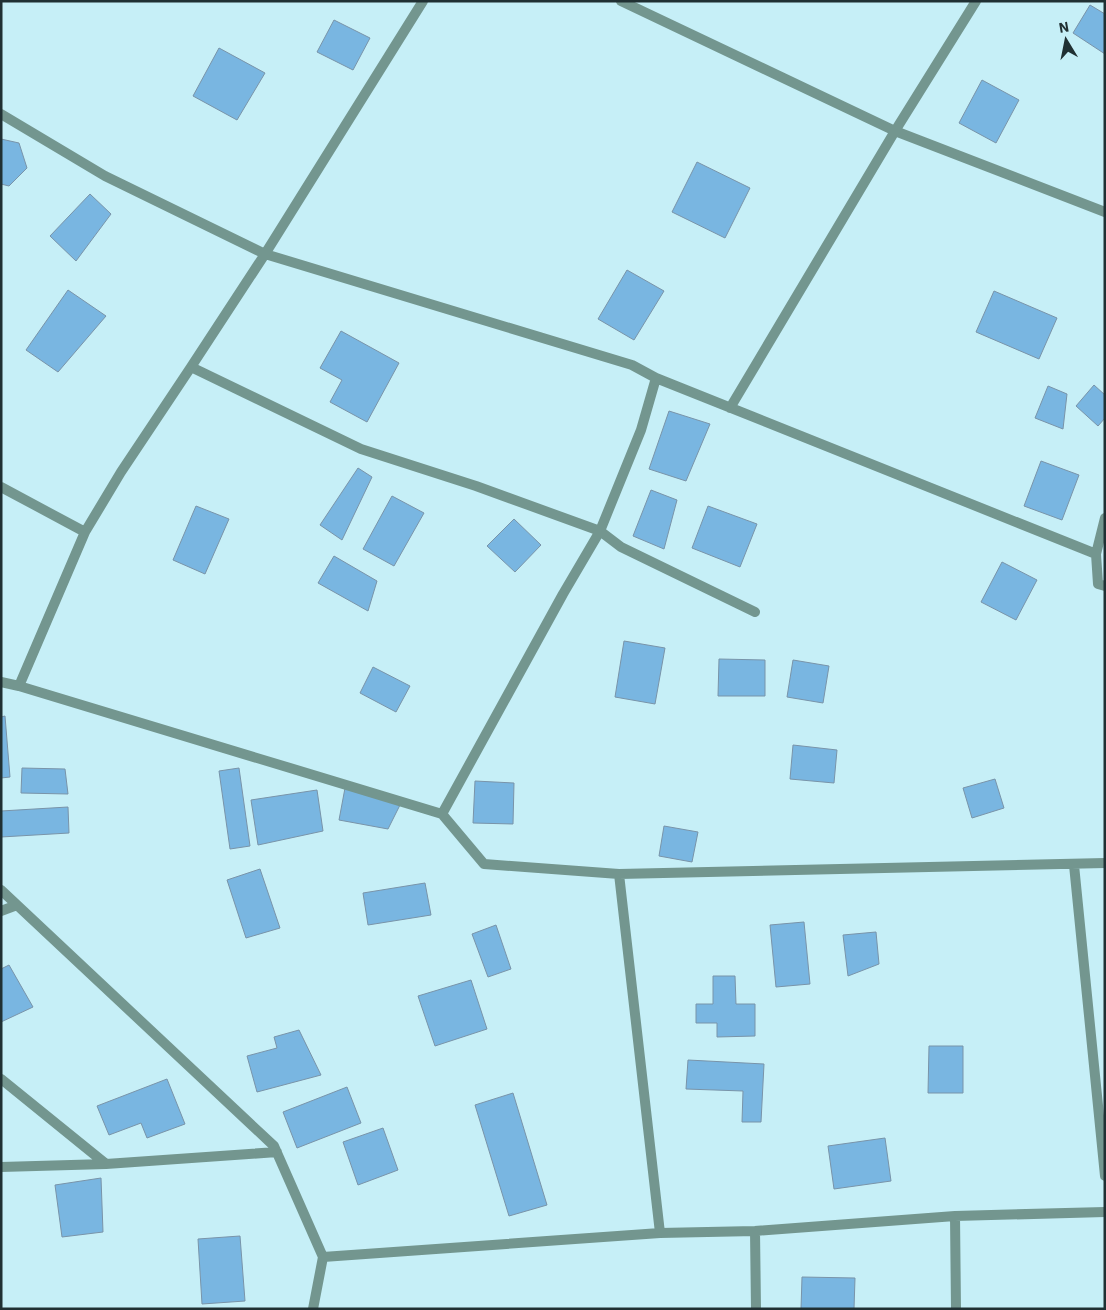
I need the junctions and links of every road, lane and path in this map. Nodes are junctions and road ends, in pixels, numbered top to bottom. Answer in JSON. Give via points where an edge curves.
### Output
{"nodes":[{"id":1,"x":423,"y":1,"type":"edge"},
{"id":2,"x":621,"y":1,"type":"edge"},
{"id":3,"x":976,"y":1,"type":"edge"},
{"id":4,"x":1,"y":114,"type":"edge"},
{"id":5,"x":895,"y":131,"type":"junction"},
{"id":6,"x":1105,"y":212,"type":"edge"},
{"id":7,"x":265,"y":254,"type":"junction"},
{"id":8,"x":191,"y":367,"type":"junction"},
{"id":9,"x":656,"y":378,"type":"junction"},
{"id":10,"x":730,"y":408,"type":"junction"},
{"id":11,"x":1,"y":487,"type":"edge"},
{"id":12,"x":1105,"y":518,"type":"edge"},
{"id":13,"x":600,"y":530,"type":"junction"},
{"id":14,"x":86,"y":532,"type":"junction"},
{"id":15,"x":1096,"y":554,"type":"junction"},
{"id":16,"x":1105,"y":586,"type":"edge"},
{"id":17,"x":756,"y":612,"type":"dead end"},
{"id":18,"x":1,"y":682,"type":"edge"},
{"id":19,"x":19,"y":686,"type":"junction"},
{"id":20,"x":442,"y":814,"type":"junction"},
{"id":21,"x":1105,"y":864,"type":"edge"},
{"id":22,"x":1074,"y":865,"type":"junction"},
{"id":23,"x":619,"y":874,"type":"junction"},
{"id":24,"x":1,"y":890,"type":"edge"},
{"id":25,"x":17,"y":905,"type":"junction"},
{"id":26,"x":1,"y":911,"type":"edge"},
{"id":27,"x":1,"y":1079,"type":"edge"},
{"id":28,"x":277,"y":1152,"type":"junction"},
{"id":29,"x":106,"y":1164,"type":"junction"},
{"id":30,"x":1,"y":1167,"type":"edge"},
{"id":31,"x":1105,"y":1176,"type":"edge"},
{"id":32,"x":1105,"y":1212,"type":"edge"},
{"id":33,"x":955,"y":1216,"type":"junction"},
{"id":34,"x":755,"y":1231,"type":"junction"},
{"id":35,"x":660,"y":1233,"type":"junction"},
{"id":36,"x":323,"y":1257,"type":"junction"},
{"id":37,"x":313,"y":1309,"type":"edge"},
{"id":38,"x":756,"y":1309,"type":"edge"},
{"id":39,"x":956,"y":1309,"type":"edge"}],
"edges":[{"from":1,"to":7,"type":"street"},
{"from":2,"to":5,"type":"street"},
{"from":3,"to":5,"type":"street"},
{"from":4,"to":7,"type":"street","via":[[105,176]]},
{"from":5,"to":6,"type":"street"},
{"from":5,"to":10,"type":"street"},
{"from":7,"to":8,"type":"street"},
{"from":7,"to":9,"type":"street","via":[[632,365]]},
{"from":8,"to":13,"type":"street","via":[[361,449]]},
{"from":8,"to":14,"type":"street"},
{"from":9,"to":10,"type":"street"},
{"from":9,"to":13,"type":"street","via":[[641,430]]},
{"from":10,"to":15,"type":"street"},
{"from":11,"to":14,"type":"street"},
{"from":12,"to":15,"type":"street"},
{"from":13,"to":17,"type":"street","via":[[621,547]]},
{"from":13,"to":20,"type":"street"},
{"from":14,"to":19,"type":"street"},
{"from":15,"to":16,"type":"street","via":[[1098,584]]},
{"from":18,"to":19,"type":"street"},
{"from":19,"to":20,"type":"street"},
{"from":20,"to":23,"type":"street","via":[[484,864]]},
{"from":21,"to":22,"type":"street"},
{"from":22,"to":23,"type":"street"},
{"from":22,"to":31,"type":"street"},
{"from":23,"to":35,"type":"street"},
{"from":24,"to":25,"type":"street"},
{"from":25,"to":26,"type":"street"},
{"from":25,"to":28,"type":"street"},
{"from":27,"to":29,"type":"street"},
{"from":28,"to":29,"type":"street"},
{"from":28,"to":36,"type":"street"},
{"from":29,"to":30,"type":"street"},
{"from":32,"to":33,"type":"street"},
{"from":33,"to":34,"type":"street"},
{"from":33,"to":39,"type":"street"},
{"from":34,"to":35,"type":"street"},
{"from":34,"to":38,"type":"street"},
{"from":35,"to":36,"type":"street"},
{"from":36,"to":37,"type":"street"}]}
